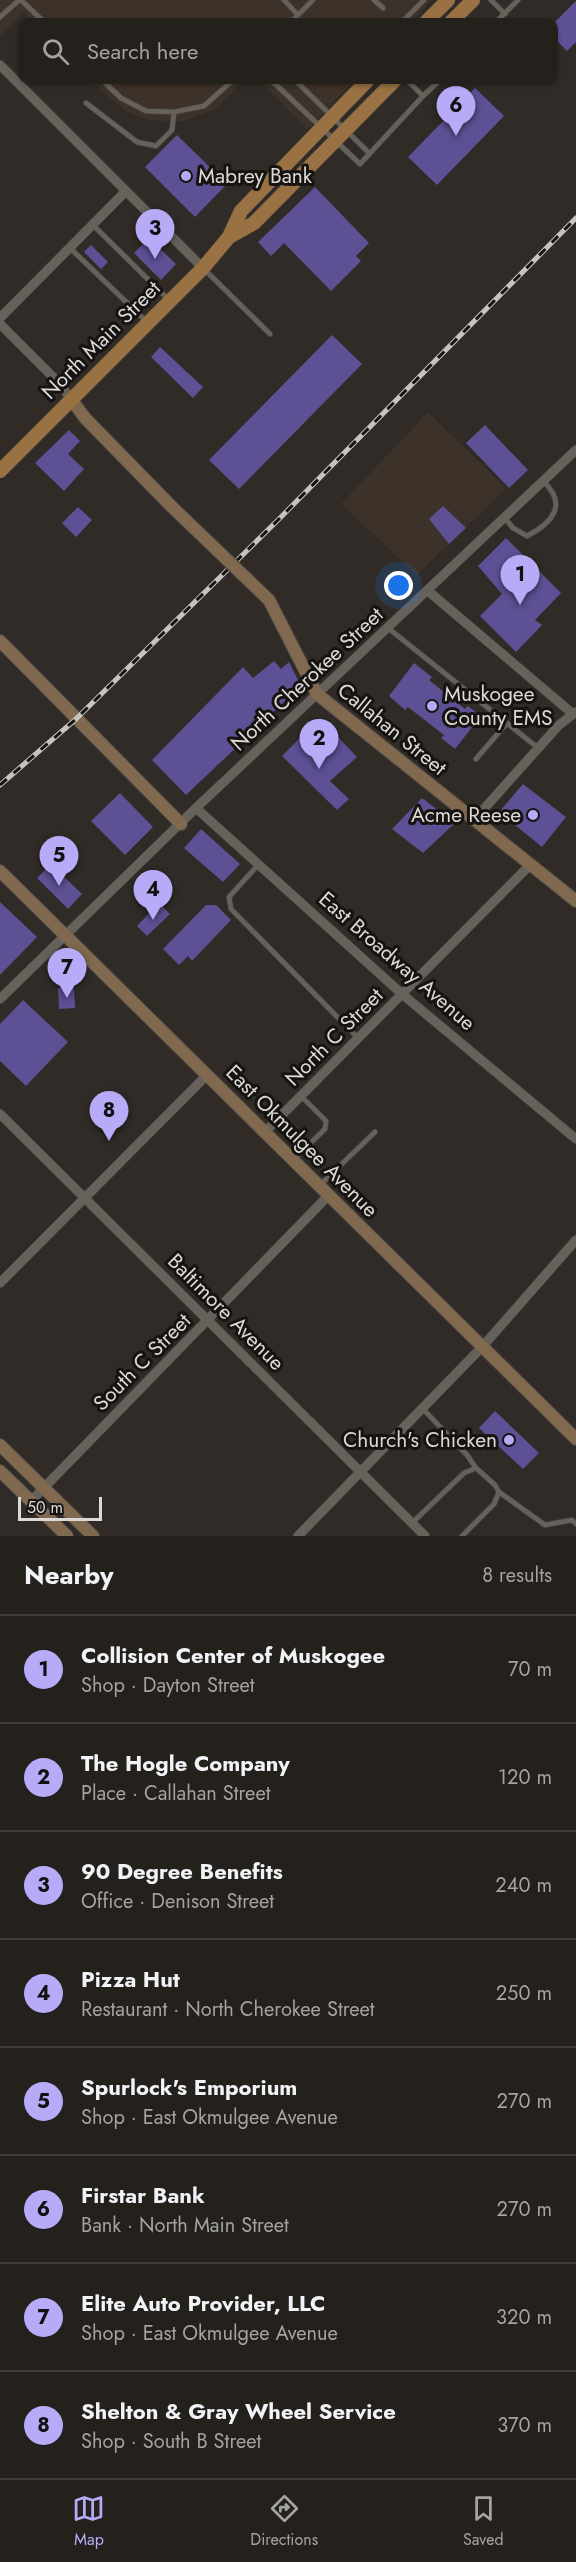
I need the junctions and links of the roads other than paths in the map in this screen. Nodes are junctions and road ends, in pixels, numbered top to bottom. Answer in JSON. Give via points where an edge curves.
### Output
{"nodes":[{"id":1,"x":20,"y":0,"type":"edge"},
{"id":2,"x":284,"y":0,"type":"edge"},
{"id":3,"x":313,"y":0,"type":"edge"},
{"id":4,"x":374,"y":0,"type":"edge"},
{"id":5,"x":424,"y":0,"type":"edge"},
{"id":6,"x":448,"y":0,"type":"edge"},
{"id":7,"x":473,"y":0,"type":"edge"},
{"id":8,"x":491,"y":0,"type":"edge"},
{"id":9,"x":518,"y":0,"type":"edge"},
{"id":10,"x":383,"y":9,"type":"dead end"},
{"id":11,"x":505,"y":14,"type":"junction"},
{"id":12,"x":298,"y":15,"type":"junction"},
{"id":13,"x":0,"y":17,"type":"edge"},
{"id":14,"x":40,"y":18,"type":"edge"},
{"id":15,"x":295,"y":18,"type":"edge"},
{"id":16,"x":406,"y":18,"type":"edge"},
{"id":17,"x":430,"y":18,"type":"edge"},
{"id":18,"x":455,"y":18,"type":"edge"},
{"id":19,"x":500,"y":18,"type":"edge"},
{"id":20,"x":0,"y":65,"type":"edge"},
{"id":21,"x":18,"y":83,"type":"edge"},
{"id":22,"x":19,"y":84,"type":"edge"},
{"id":23,"x":106,"y":84,"type":"edge"},
{"id":24,"x":229,"y":84,"type":"edge"},
{"id":25,"x":275,"y":84,"type":"edge"},
{"id":26,"x":299,"y":84,"type":"edge"},
{"id":27,"x":364,"y":84,"type":"edge"},
{"id":28,"x":390,"y":84,"type":"edge"},
{"id":29,"x":410,"y":84,"type":"edge"},
{"id":30,"x":436,"y":84,"type":"edge"},
{"id":31,"x":423,"y":96,"type":"junction"},
{"id":32,"x":86,"y":103,"type":"dead end"},
{"id":33,"x":174,"y":112,"type":"junction"},
{"id":34,"x":332,"y":116,"type":"junction"},
{"id":35,"x":320,"y":128,"type":"junction"},
{"id":36,"x":345,"y":129,"type":"junction"},
{"id":37,"x":333,"y":140,"type":"junction"},
{"id":38,"x":369,"y":153,"type":"junction"},
{"id":39,"x":126,"y":191,"type":"junction"},
{"id":40,"x":93,"y":225,"type":"junction"},
{"id":41,"x":229,"y":237,"type":"junction"},
{"id":42,"x":70,"y":248,"type":"junction"},
{"id":43,"x":203,"y":268,"type":"junction"},
{"id":44,"x":170,"y":301,"type":"junction"},
{"id":45,"x":0,"y":318,"type":"edge"},
{"id":46,"x":148,"y":323,"type":"junction"},
{"id":47,"x":0,"y":324,"type":"edge"},
{"id":48,"x":270,"y":334,"type":"dead end"},
{"id":49,"x":72,"y":399,"type":"junction"},
{"id":50,"x":576,"y":450,"type":"edge"},
{"id":51,"x":0,"y":471,"type":"edge"},
{"id":52,"x":543,"y":481,"type":"junction"},
{"id":53,"x":504,"y":517,"type":"junction"},
{"id":54,"x":427,"y":590,"type":"junction"},
{"id":55,"x":388,"y":628,"type":"junction"},
{"id":56,"x":0,"y":641,"type":"edge"},
{"id":57,"x":317,"y":694,"type":"junction"},
{"id":58,"x":574,"y":713,"type":"edge"},
{"id":59,"x":507,"y":723,"type":"junction"},
{"id":60,"x":538,"y":748,"type":"junction"},
{"id":61,"x":476,"y":759,"type":"dead end"},
{"id":62,"x":196,"y":808,"type":"junction"},
{"id":63,"x":474,"y":820,"type":"junction"},
{"id":64,"x":181,"y":824,"type":"junction"},
{"id":65,"x":258,"y":864,"type":"junction"},
{"id":66,"x":530,"y":865,"type":"junction"},
{"id":67,"x":0,"y":871,"type":"edge"},
{"id":68,"x":576,"y":901,"type":"edge"},
{"id":69,"x":66,"y":936,"type":"junction"},
{"id":70,"x":402,"y":994,"type":"junction"},
{"id":71,"x":0,"y":999,"type":"edge"},
{"id":72,"x":358,"y":1038,"type":"junction"},
{"id":73,"x":207,"y":1075,"type":"junction"},
{"id":74,"x":301,"y":1096,"type":"junction"},
{"id":75,"x":0,"y":1114,"type":"edge"},
{"id":76,"x":375,"y":1131,"type":"dead end"},
{"id":77,"x":265,"y":1132,"type":"junction"},
{"id":78,"x":576,"y":1139,"type":"edge"},
{"id":79,"x":293,"y":1160,"type":"junction"},
{"id":80,"x":319,"y":1186,"type":"junction"},
{"id":81,"x":328,"y":1196,"type":"junction"},
{"id":82,"x":83,"y":1197,"type":"junction"},
{"id":83,"x":575,"y":1243,"type":"edge"},
{"id":84,"x":0,"y":1282,"type":"edge"},
{"id":85,"x":209,"y":1320,"type":"junction"},
{"id":86,"x":483,"y":1346,"type":"junction"},
{"id":87,"x":422,"y":1408,"type":"junction"},
{"id":88,"x":574,"y":1431,"type":"edge"},
{"id":89,"x":0,"y":1444,"type":"edge"},
{"id":90,"x":476,"y":1468,"type":"junction"},
{"id":91,"x":0,"y":1471,"type":"edge"},
{"id":92,"x":360,"y":1472,"type":"junction"},
{"id":93,"x":44,"y":1487,"type":"junction"},
{"id":94,"x":499,"y":1492,"type":"junction"},
{"id":95,"x":31,"y":1502,"type":"junction"},
{"id":96,"x":412,"y":1523,"type":"junction"},
{"id":97,"x":576,"y":1524,"type":"edge"},
{"id":98,"x":67,"y":1536,"type":"edge"},
{"id":99,"x":93,"y":1536,"type":"edge"},
{"id":100,"x":298,"y":1536,"type":"edge"},
{"id":101,"x":425,"y":1536,"type":"edge"},
{"id":102,"x":462,"y":1536,"type":"edge"}],
"edges":[{"from":1,"to":13,"type":"lane"},
{"from":1,"to":14,"type":"lane"},
{"from":2,"to":12,"type":"lane"},
{"from":3,"to":12,"type":"lane"},
{"from":4,"to":10,"type":"lane"},
{"from":5,"to":16,"type":"lane"},
{"from":6,"to":17,"type":"main road"},
{"from":7,"to":18,"type":"main road"},
{"from":8,"to":11,"type":"lane"},
{"from":9,"to":11,"type":"lane"},
{"from":11,"to":19,"type":"lane"},
{"from":12,"to":15,"type":"lane"},
{"from":20,"to":21,"type":"street"},
{"from":22,"to":39,"type":"street"},
{"from":23,"to":33,"type":"lane","via":[[121,98],[146,111]]},
{"from":24,"to":33,"type":"lane","via":[[204,106]]},
{"from":25,"to":35,"type":"lane"},
{"from":26,"to":34,"type":"lane"},
{"from":27,"to":34,"type":"main road","name":"North Main Street"},
{"from":28,"to":36,"type":"main road","name":"North Main Street"},
{"from":29,"to":31,"type":"lane"},
{"from":30,"to":31,"type":"lane"},
{"from":31,"to":38,"type":"lane"},
{"from":32,"to":33,"type":"lane","via":[[137,142],[156,146],[172,130]]},
{"from":34,"to":35,"type":"main road","name":"North Main Street"},
{"from":34,"to":36,"type":"lane"},
{"from":35,"to":37,"type":"lane"},
{"from":35,"to":41,"type":"main road","name":"North Main Street","via":[[241,211]]},
{"from":36,"to":37,"type":"main road","name":"North Main Street"},
{"from":36,"to":38,"type":"lane"},
{"from":37,"to":38,"type":"lane","via":[[360,164]]},
{"from":37,"to":41,"type":"main road","name":"North Main Street","via":[[254,222]]},
{"from":39,"to":40,"type":"street"},
{"from":39,"to":43,"type":"street"},
{"from":40,"to":42,"type":"street"},
{"from":40,"to":44,"type":"lane"},
{"from":41,"to":43,"type":"main road","name":"North Main Street"},
{"from":42,"to":45,"type":"street"},
{"from":42,"to":46,"type":"lane"},
{"from":43,"to":44,"type":"main road","name":"North Main Street"},
{"from":43,"to":48,"type":"lane"},
{"from":44,"to":46,"type":"main road","name":"North Main Street"},
{"from":46,"to":49,"type":"main road","name":"North Main Street"},
{"from":47,"to":49,"type":"street"},
{"from":49,"to":51,"type":"main road","name":"North Main Street"},
{"from":49,"to":57,"type":"street","name":"Callahan Street","bridge":true,"via":[[85,418],[172,507],[269,600]]},
{"from":50,"to":52,"type":"street","name":"North Cherokee Street"},
{"from":52,"to":53,"type":"street","name":"North Cherokee Street"},
{"from":52,"to":53,"type":"lane","via":[[557,500],[554,514],[543,528],[527,536]]},
{"from":53,"to":54,"type":"street","name":"North Cherokee Street"},
{"from":54,"to":55,"type":"street","name":"North Cherokee Street"},
{"from":54,"to":58,"type":"street"},
{"from":55,"to":57,"type":"street","name":"North Cherokee Street"},
{"from":55,"to":59,"type":"lane"},
{"from":56,"to":64,"type":"street"},
{"from":57,"to":62,"type":"street","name":"North Cherokee Street"},
{"from":57,"to":63,"type":"street","name":"Callahan Street"},
{"from":58,"to":60,"type":"street"},
{"from":59,"to":60,"type":"lane"},
{"from":59,"to":61,"type":"lane"},
{"from":60,"to":63,"type":"street"},
{"from":62,"to":64,"type":"street","name":"North Cherokee Street"},
{"from":62,"to":65,"type":"street","name":"East Broadway Avenue"},
{"from":63,"to":66,"type":"street","name":"Callahan Street"},
{"from":64,"to":69,"type":"street","name":"North Cherokee Street"},
{"from":65,"to":70,"type":"street","name":"East Broadway Avenue"},
{"from":65,"to":72,"type":"lane","via":[[229,897],[231,909]]},
{"from":66,"to":68,"type":"street","name":"Callahan Street"},
{"from":66,"to":70,"type":"street","name":"North C Street"},
{"from":67,"to":69,"type":"street","name":"East Okmulgee Avenue"},
{"from":69,"to":71,"type":"street","name":"North Cherokee Street"},
{"from":69,"to":73,"type":"street","name":"East Okmulgee Avenue"},
{"from":70,"to":72,"type":"street","name":"North C Street"},
{"from":70,"to":78,"type":"street","name":"East Broadway Avenue"},
{"from":72,"to":74,"type":"street","name":"North C Street"},
{"from":73,"to":77,"type":"street","name":"East Okmulgee Avenue"},
{"from":73,"to":82,"type":"street"},
{"from":74,"to":77,"type":"street","name":"North C Street"},
{"from":74,"to":79,"type":"lane","via":[[326,1121],[325,1129]]},
{"from":75,"to":82,"type":"street","name":"Baltimore Avenue"},
{"from":76,"to":80,"type":"lane"},
{"from":77,"to":79,"type":"street","name":"East Okmulgee Avenue"},
{"from":79,"to":80,"type":"street","name":"East Okmulgee Avenue"},
{"from":80,"to":81,"type":"street","name":"East Okmulgee Avenue"},
{"from":81,"to":85,"type":"street","name":"South C Street"},
{"from":81,"to":86,"type":"street","name":"East Okmulgee Avenue"},
{"from":82,"to":84,"type":"street"},
{"from":82,"to":85,"type":"street","name":"Baltimore Avenue"},
{"from":83,"to":86,"type":"street"},
{"from":85,"to":92,"type":"street","name":"Baltimore Avenue"},
{"from":85,"to":93,"type":"street","name":"South C Street"},
{"from":86,"to":87,"type":"street"},
{"from":86,"to":88,"type":"street","name":"East Okmulgee Avenue"},
{"from":87,"to":90,"type":"lane"},
{"from":87,"to":92,"type":"street"},
{"from":89,"to":93,"type":"street"},
{"from":90,"to":94,"type":"lane"},
{"from":90,"to":96,"type":"lane","via":[[464,1473]]},
{"from":91,"to":95,"type":"street"},
{"from":92,"to":96,"type":"street","name":"Baltimore Avenue"},
{"from":92,"to":100,"type":"street"},
{"from":93,"to":95,"type":"street","name":"South C Street"},
{"from":93,"to":99,"type":"street"},
{"from":94,"to":97,"type":"lane","via":[[545,1525],[572,1520]]},
{"from":94,"to":102,"type":"lane","via":[[494,1504]]},
{"from":95,"to":98,"type":"street"},
{"from":96,"to":101,"type":"street","name":"Baltimore Avenue"}]}
